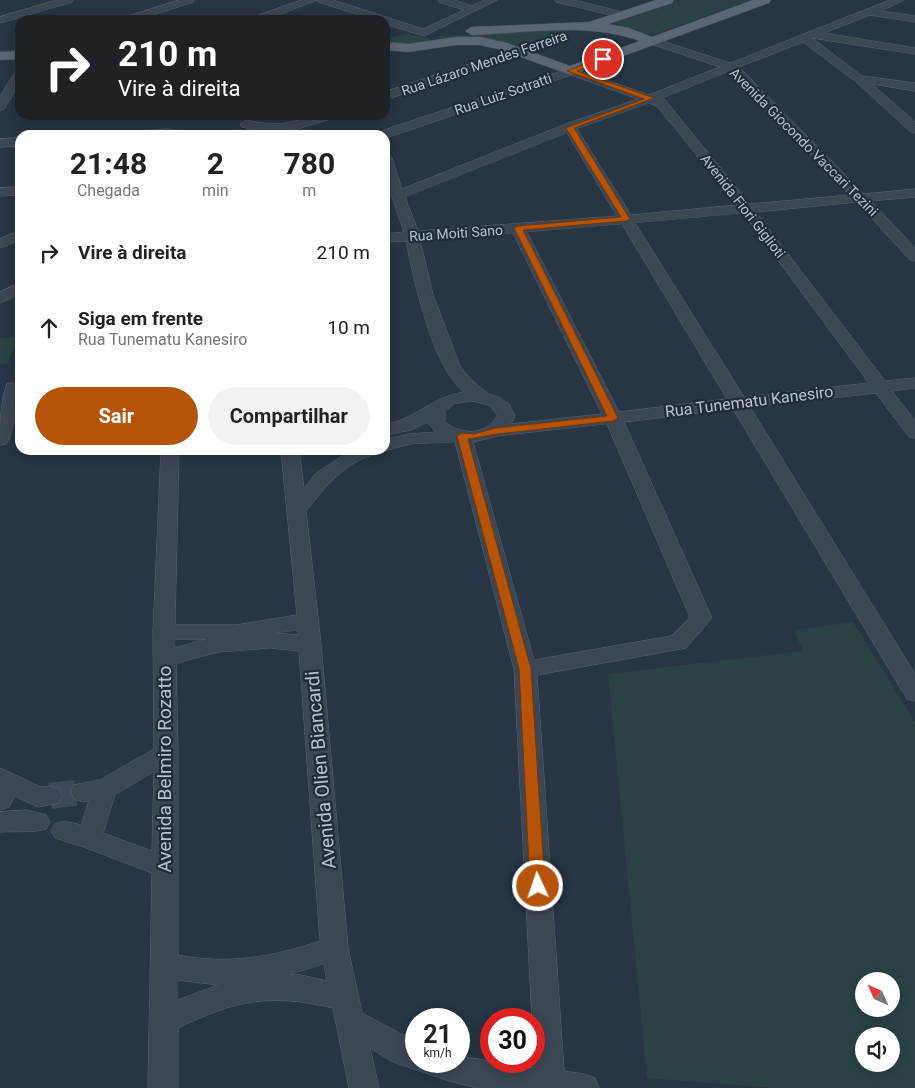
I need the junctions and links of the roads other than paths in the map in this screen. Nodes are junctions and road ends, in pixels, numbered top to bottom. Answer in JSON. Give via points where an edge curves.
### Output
{"nodes":[{"id":1,"x":68,"y":0,"type":"edge"},
{"id":2,"x":189,"y":0,"type":"edge"},
{"id":3,"x":312,"y":0,"type":"edge"},
{"id":4,"x":323,"y":0,"type":"edge"},
{"id":5,"x":443,"y":0,"type":"edge"},
{"id":6,"x":492,"y":0,"type":"edge"},
{"id":7,"x":560,"y":0,"type":"edge"},
{"id":8,"x":668,"y":0,"type":"edge"},
{"id":9,"x":765,"y":0,"type":"edge"},
{"id":10,"x":899,"y":0,"type":"edge"},
{"id":11,"x":473,"y":9,"type":"junction"},
{"id":12,"x":869,"y":12,"type":"junction"},
{"id":13,"x":17,"y":15,"type":"edge"},
{"id":14,"x":142,"y":15,"type":"edge"},
{"id":15,"x":269,"y":15,"type":"edge"},
{"id":16,"x":370,"y":15,"type":"edge"},
{"id":17,"x":623,"y":15,"type":"junction"},
{"id":18,"x":15,"y":16,"type":"edge"},
{"id":19,"x":915,"y":19,"type":"edge"},
{"id":20,"x":0,"y":20,"type":"edge"},
{"id":21,"x":390,"y":22,"type":"edge"},
{"id":22,"x":390,"y":23,"type":"edge"},
{"id":23,"x":593,"y":26,"type":"junction"},
{"id":24,"x":390,"y":35,"type":"edge"},
{"id":25,"x":808,"y":36,"type":"junction"},
{"id":26,"x":428,"y":38,"type":"junction"},
{"id":27,"x":550,"y":40,"type":"dead end"},
{"id":28,"x":390,"y":41,"type":"edge"},
{"id":29,"x":652,"y":41,"type":"junction"},
{"id":30,"x":533,"y":46,"type":"dead end"},
{"id":31,"x":915,"y":51,"type":"edge"},
{"id":32,"x":516,"y":52,"type":"junction"},
{"id":33,"x":15,"y":54,"type":"edge"},
{"id":34,"x":0,"y":56,"type":"edge"},
{"id":35,"x":15,"y":62,"type":"edge"},
{"id":36,"x":0,"y":63,"type":"edge"},
{"id":37,"x":732,"y":67,"type":"junction"},
{"id":38,"x":570,"y":71,"type":"junction"},
{"id":39,"x":859,"y":78,"type":"junction"},
{"id":40,"x":15,"y":82,"type":"edge"},
{"id":41,"x":915,"y":87,"type":"edge"},
{"id":42,"x":390,"y":94,"type":"edge"},
{"id":43,"x":651,"y":98,"type":"junction"},
{"id":44,"x":15,"y":99,"type":"edge"},
{"id":45,"x":3,"y":103,"type":"edge"},
{"id":46,"x":314,"y":120,"type":"edge"},
{"id":47,"x":246,"y":125,"type":"edge"},
{"id":48,"x":289,"y":128,"type":"junction"},
{"id":49,"x":570,"y":128,"type":"junction"},
{"id":50,"x":915,"y":129,"type":"edge"},
{"id":51,"x":282,"y":130,"type":"edge"},
{"id":52,"x":390,"y":132,"type":"edge"},
{"id":53,"x":15,"y":142,"type":"edge"},
{"id":54,"x":0,"y":143,"type":"edge"},
{"id":55,"x":390,"y":171,"type":"edge"},
{"id":56,"x":15,"y":191,"type":"edge"},
{"id":57,"x":0,"y":192,"type":"edge"},
{"id":58,"x":915,"y":193,"type":"edge"},
{"id":59,"x":399,"y":194,"type":"junction"},
{"id":60,"x":861,"y":198,"type":"junction"},
{"id":61,"x":747,"y":209,"type":"junction"},
{"id":62,"x":626,"y":219,"type":"junction"},
{"id":63,"x":518,"y":228,"type":"junction"},
{"id":64,"x":412,"y":236,"type":"junction"},
{"id":65,"x":15,"y":237,"type":"edge"},
{"id":66,"x":390,"y":238,"type":"edge"},
{"id":67,"x":0,"y":244,"type":"edge"},
{"id":68,"x":915,"y":257,"type":"edge"},
{"id":69,"x":15,"y":290,"type":"edge"},
{"id":70,"x":0,"y":298,"type":"edge"},
{"id":71,"x":452,"y":366,"type":"junction"},
{"id":72,"x":915,"y":383,"type":"edge"},
{"id":73,"x":879,"y":387,"type":"junction"},
{"id":74,"x":13,"y":388,"type":"dead end"},
{"id":75,"x":482,"y":397,"type":"junction"},
{"id":76,"x":737,"y":402,"type":"junction"},
{"id":77,"x":501,"y":405,"type":"junction"},
{"id":78,"x":439,"y":407,"type":"junction"},
{"id":79,"x":613,"y":418,"type":"junction"},
{"id":80,"x":584,"y":422,"type":"junction"},
{"id":81,"x":390,"y":429,"type":"edge"},
{"id":82,"x":496,"y":431,"type":"junction"},
{"id":83,"x":915,"y":433,"type":"edge"},
{"id":84,"x":462,"y":436,"type":"junction"},
{"id":85,"x":0,"y":440,"type":"edge"},
{"id":86,"x":390,"y":445,"type":"edge"},
{"id":87,"x":170,"y":455,"type":"edge"},
{"id":88,"x":290,"y":455,"type":"edge"},
{"id":89,"x":356,"y":455,"type":"edge"},
{"id":90,"x":296,"y":511,"type":"junction"},
{"id":91,"x":164,"y":632,"type":"junction"},
{"id":92,"x":309,"y":633,"type":"junction"},
{"id":93,"x":164,"y":659,"type":"junction"},
{"id":94,"x":525,"y":669,"type":"junction"},
{"id":95,"x":915,"y":693,"type":"edge"},
{"id":96,"x":166,"y":752,"type":"junction"},
{"id":97,"x":3,"y":786,"type":"edge"},
{"id":98,"x":50,"y":796,"type":"tunnel mouth"},
{"id":99,"x":0,"y":822,"type":"edge"},
{"id":100,"x":37,"y":822,"type":"dead end"},
{"id":101,"x":64,"y":831,"type":"dead end"},
{"id":102,"x":89,"y":838,"type":"junction"},
{"id":103,"x":164,"y":867,"type":"junction"},
{"id":104,"x":334,"y":948,"type":"junction"},
{"id":105,"x":164,"y":965,"type":"junction"},
{"id":106,"x":348,"y":1010,"type":"junction"},
{"id":107,"x":164,"y":1021,"type":"junction"},
{"id":108,"x":405,"y":1052,"type":"edge"},
{"id":109,"x":470,"y":1071,"type":"edge"},
{"id":110,"x":550,"y":1084,"type":"junction"},
{"id":111,"x":163,"y":1088,"type":"edge"},
{"id":112,"x":364,"y":1088,"type":"edge"},
{"id":113,"x":584,"y":1088,"type":"edge"}],
"edges":[{"from":1,"to":13,"type":"street"},
{"from":2,"to":14,"type":"street"},
{"from":3,"to":15,"type":"street"},
{"from":4,"to":16,"type":"street"},
{"from":5,"to":11,"type":"street"},
{"from":6,"to":11,"type":"street"},
{"from":7,"to":17,"type":"street"},
{"from":8,"to":17,"type":"main road","name":"Rua Lázaro Mendes Ferreira"},
{"from":9,"to":29,"type":"main road","name":"Rua Luiz Sotratti"},
{"from":10,"to":12,"type":"street"},
{"from":11,"to":26,"type":"street"},
{"from":12,"to":19,"type":"street"},
{"from":12,"to":25,"type":"street"},
{"from":17,"to":23,"type":"main road","name":"Rua Lázaro Mendes Ferreira"},
{"from":18,"to":20,"type":"street"},
{"from":21,"to":26,"type":"street"},
{"from":22,"to":24,"type":"street","via":[[394,26]]},
{"from":23,"to":26,"type":"main road"},
{"from":23,"to":27,"type":"main road","name":"Rua Lázaro Mendes Ferreira"},
{"from":23,"to":29,"type":"main road","name":"Avenida Giocondo Vaccari Tezini","via":[[624,31]]},
{"from":25,"to":31,"type":"street"},
{"from":25,"to":37,"type":"street"},
{"from":25,"to":39,"type":"street"},
{"from":26,"to":28,"type":"main road","via":[[414,48]]},
{"from":26,"to":32,"type":"main road","name":"Avenida Fiori Giglioti","via":[[479,41]]},
{"from":29,"to":37,"type":"street","name":"Avenida Giocondo Vaccari Tezini"},
{"from":29,"to":38,"type":"main road","name":"Rua Luiz Sotratti"},
{"from":30,"to":32,"type":"main road","name":"Rua Lázaro Mendes Ferreira"},
{"from":32,"to":38,"type":"main road","name":"Avenida Fiori Giglioti"},
{"from":32,"to":42,"type":"street","name":"Rua Lázaro Mendes Ferreira"},
{"from":33,"to":34,"type":"main road"},
{"from":35,"to":36,"type":"main road"},
{"from":37,"to":43,"type":"street"},
{"from":37,"to":60,"type":"street","name":"Avenida Giocondo Vaccari Tezini"},
{"from":38,"to":43,"type":"street","name":"Avenida Fiori Giglioti"},
{"from":38,"to":52,"type":"street","name":"Rua Luiz Sotratti"},
{"from":39,"to":41,"type":"street"},
{"from":39,"to":50,"type":"street"},
{"from":40,"to":45,"type":"street"},
{"from":43,"to":49,"type":"street"},
{"from":43,"to":61,"type":"street","name":"Avenida Fiori Giglioti","via":[[661,103]]},
{"from":44,"to":45,"type":"street"},
{"from":46,"to":48,"type":"street"},
{"from":47,"to":48,"type":"street"},
{"from":48,"to":51,"type":"street"},
{"from":49,"to":59,"type":"street"},
{"from":49,"to":62,"type":"street"},
{"from":53,"to":54,"type":"street"},
{"from":55,"to":59,"type":"street"},
{"from":56,"to":57,"type":"street"},
{"from":58,"to":60,"type":"street","name":"Rua Moiti Sano"},
{"from":59,"to":64,"type":"street"},
{"from":60,"to":61,"type":"street","name":"Rua Moiti Sano"},
{"from":60,"to":68,"type":"street","name":"Avenida Giocondo Vaccari Tezini"},
{"from":61,"to":62,"type":"street","name":"Rua Moiti Sano"},
{"from":61,"to":73,"type":"street","name":"Avenida Fiori Giglioti"},
{"from":62,"to":63,"type":"street","name":"Rua Moiti Sano"},
{"from":62,"to":76,"type":"street"},
{"from":63,"to":64,"type":"street","name":"Rua Moiti Sano"},
{"from":63,"to":79,"type":"street"},
{"from":64,"to":66,"type":"street","name":"Rua Moiti Sano"},
{"from":64,"to":71,"type":"street","via":[[425,295]]},
{"from":65,"to":67,"type":"street"},
{"from":69,"to":70,"type":"street"},
{"from":71,"to":75,"type":"street","via":[[464,383]]},
{"from":71,"to":78,"type":"street","via":[[448,389]]},
{"from":72,"to":73,"type":"street","name":"Rua Tunematu Kanesiro"},
{"from":73,"to":76,"type":"street","name":"Rua Tunematu Kanesiro"},
{"from":73,"to":83,"type":"street","name":"Avenida Fiori Giglioti"},
{"from":74,"to":85,"type":"street"},
{"from":75,"to":77,"type":"street","name":"Rua Tunematu Kanesiro"},
{"from":75,"to":78,"type":"street","via":[[459,397]]},
{"from":76,"to":79,"type":"street","name":"Rua Tunematu Kanesiro"},
{"from":76,"to":95,"type":"street"},
{"from":77,"to":80,"type":"street","name":"Rua Tunematu Kanesiro","via":[[516,413],[548,420]]},
{"from":77,"to":82,"type":"street","via":[[506,411],[506,418]]},
{"from":78,"to":81,"type":"street","via":[[405,426]]},
{"from":78,"to":84,"type":"street","via":[[434,416],[436,423]]},
{"from":79,"to":80,"type":"street","name":"Rua Tunematu Kanesiro"},
{"from":79,"to":94,"type":"street","via":[[701,618],[678,643]]},
{"from":80,"to":82,"type":"street","name":"Rua Tunematu Kanesiro"},
{"from":82,"to":84,"type":"street","name":"Rua Tunematu Kanesiro","via":[[474,437]]},
{"from":84,"to":86,"type":"street","via":[[410,439]]},
{"from":84,"to":94,"type":"street"},
{"from":87,"to":91,"type":"street","name":"Avenida Belmiro Rozatto"},
{"from":88,"to":90,"type":"street","name":"Avenida Olien Biancardi"},
{"from":89,"to":90,"type":"street","via":[[323,476]]},
{"from":90,"to":92,"type":"street","name":"Avenida Olien Biancardi"},
{"from":91,"to":92,"type":"street"},
{"from":91,"to":93,"type":"street","name":"Avenida Belmiro Rozatto"},
{"from":92,"to":93,"type":"street","via":[[200,647]]},
{"from":92,"to":104,"type":"street","name":"Avenida Olien Biancardi"},
{"from":93,"to":96,"type":"street","name":"Avenida Belmiro Rozatto"},
{"from":94,"to":110,"type":"street"},
{"from":96,"to":102,"type":"street","via":[[94,790]]},
{"from":96,"to":103,"type":"street","name":"Avenida Belmiro Rozatto"},
{"from":97,"to":98,"type":"street","via":[[38,797]]},
{"from":99,"to":100,"type":"street"},
{"from":101,"to":102,"type":"street"},
{"from":102,"to":103,"type":"street"},
{"from":103,"to":105,"type":"street","name":"Avenida Belmiro Rozatto"},
{"from":104,"to":105,"type":"street","via":[[293,963],[249,972],[205,972]]},
{"from":104,"to":106,"type":"street","name":"Avenida Olien Biancardi"},
{"from":105,"to":107,"type":"street","name":"Avenida Belmiro Rozatto"},
{"from":106,"to":107,"type":"street","via":[[301,988],[254,988],[208,1000]]},
{"from":106,"to":108,"type":"street"},
{"from":106,"to":112,"type":"street","name":"Avenida Olien Biancardi"},
{"from":107,"to":111,"type":"street","name":"Avenida Belmiro Rozatto"},
{"from":109,"to":110,"type":"street"},
{"from":110,"to":113,"type":"street"}]}
